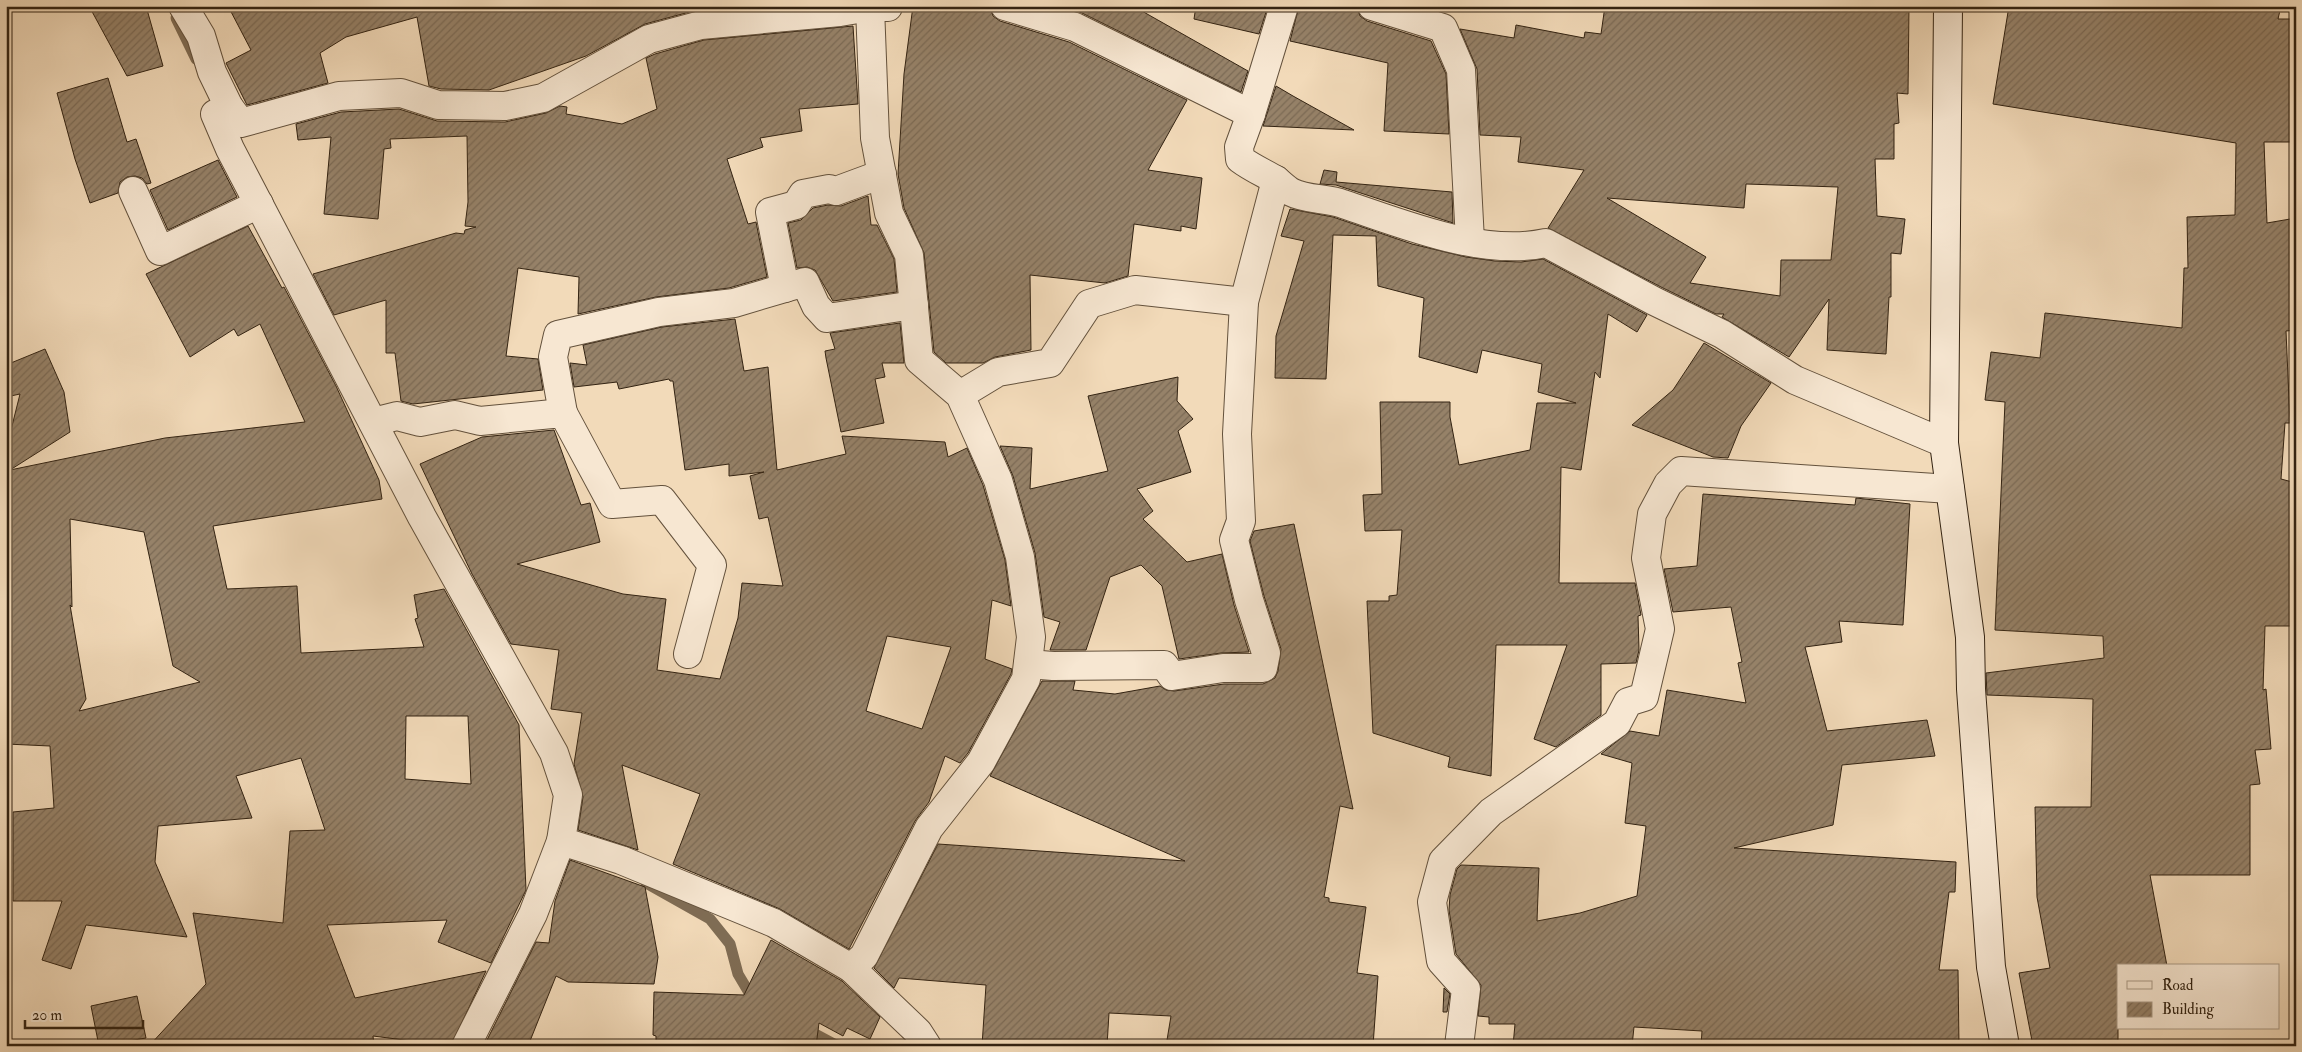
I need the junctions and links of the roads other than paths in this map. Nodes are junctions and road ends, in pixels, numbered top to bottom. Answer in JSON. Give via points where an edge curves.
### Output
{"nodes":[{"id":1,"x":183,"y":6,"type":"edge"},
{"id":2,"x":890,"y":6,"type":"edge"},
{"id":3,"x":1005,"y":6,"type":"edge"},
{"id":4,"x":1284,"y":6,"type":"edge"},
{"id":5,"x":1372,"y":6,"type":"edge"},
{"id":6,"x":1948,"y":6,"type":"edge"},
{"id":7,"x":870,"y":7,"type":"edge"},
{"id":8,"x":229,"y":107,"type":"junction"},
{"id":9,"x":1251,"y":114,"type":"junction"},
{"id":10,"x":882,"y":174,"type":"junction"},
{"id":11,"x":1276,"y":180,"type":"junction"},
{"id":12,"x":133,"y":191,"type":"dead end"},
{"id":13,"x":259,"y":204,"type":"junction"},
{"id":14,"x":1470,"y":241,"type":"junction"},
{"id":15,"x":785,"y":288,"type":"junction"},
{"id":16,"x":1244,"y":302,"type":"junction"},
{"id":17,"x":914,"y":305,"type":"junction"},
{"id":18,"x":960,"y":395,"type":"junction"},
{"id":19,"x":563,"y":413,"type":"junction"},
{"id":20,"x":381,"y":420,"type":"junction"},
{"id":21,"x":1944,"y":443,"type":"junction"},
{"id":22,"x":1950,"y":489,"type":"junction"},
{"id":23,"x":688,"y":654,"type":"dead end"},
{"id":24,"x":1028,"y":664,"type":"junction"},
{"id":25,"x":561,"y":841,"type":"junction"},
{"id":26,"x":851,"y":968,"type":"junction"},
{"id":27,"x":466,"y":1046,"type":"edge"},
{"id":28,"x":927,"y":1046,"type":"edge"},
{"id":29,"x":1459,"y":1046,"type":"edge"},
{"id":30,"x":2005,"y":1046,"type":"edge"}],
"edges":[{"from":1,"to":8,"type":"street","via":[[200,36],[212,72]]},
{"from":2,"to":7,"type":"street"},
{"from":3,"to":9,"type":"street","via":[[1075,27]]},
{"from":4,"to":9,"type":"street"},
{"from":5,"to":14,"type":"street","via":[[1443,28],[1461,70]]},
{"from":6,"to":21,"type":"street"},
{"from":7,"to":8,"type":"street","via":[[701,25],[649,39],[543,98],[505,106],[438,105],[401,93],[339,96],[241,123]]},
{"from":7,"to":10,"type":"street","via":[[876,138]]},
{"from":8,"to":13,"type":"street","via":[[215,114]]},
{"from":9,"to":11,"type":"street","via":[[1239,147],[1240,159]]},
{"from":10,"to":15,"type":"street","via":[[836,191],[829,189],[802,194],[796,205],[770,212]]},
{"from":10,"to":17,"type":"street","via":[[889,213],[909,255]]},
{"from":11,"to":14,"type":"street","via":[[1292,193],[1342,203],[1403,225]]},
{"from":11,"to":16,"type":"street"},
{"from":12,"to":13,"type":"street","via":[[160,251]]},
{"from":13,"to":20,"type":"street"},
{"from":14,"to":21,"type":"street","via":[[1516,246],[1546,243],[1722,334],[1795,380]]},
{"from":15,"to":17,"type":"street","via":[[805,282],[816,306],[827,318]]},
{"from":15,"to":19,"type":"street","via":[[734,303],[659,312],[558,335],[553,357]]},
{"from":16,"to":18,"type":"street","via":[[1135,290],[1089,304],[1050,363],[998,372]]},
{"from":16,"to":24,"type":"street","via":[[1237,434],[1241,521],[1234,540],[1266,653],[1263,668],[1223,668],[1172,676],[1164,665]]},
{"from":17,"to":18,"type":"street","via":[[919,360]]},
{"from":18,"to":24,"type":"street","via":[[998,480],[1020,557],[1031,637]]},
{"from":19,"to":20,"type":"street","via":[[480,421],[455,414],[420,422],[397,416]]},
{"from":19,"to":23,"type":"street","via":[[612,504],[662,500],[712,565]]},
{"from":20,"to":25,"type":"street","via":[[422,517],[554,752],[568,795]]},
{"from":21,"to":22,"type":"street"},
{"from":22,"to":29,"type":"street","via":[[1681,471],[1668,484],[1652,514],[1646,558],[1660,629],[1644,696],[1628,702],[1617,723],[1492,812],[1443,861],[1432,902],[1441,961],[1466,989]]},
{"from":22,"to":30,"type":"street","via":[[1970,637],[1990,967]]},
{"from":24,"to":26,"type":"street","via":[[1026,679],[981,762],[929,828],[864,956]]},
{"from":25,"to":26,"type":"street","via":[[621,860],[774,923]]},
{"from":25,"to":27,"type":"street","via":[[533,914]]},
{"from":26,"to":28,"type":"street","via":[[918,1032]]}]}
